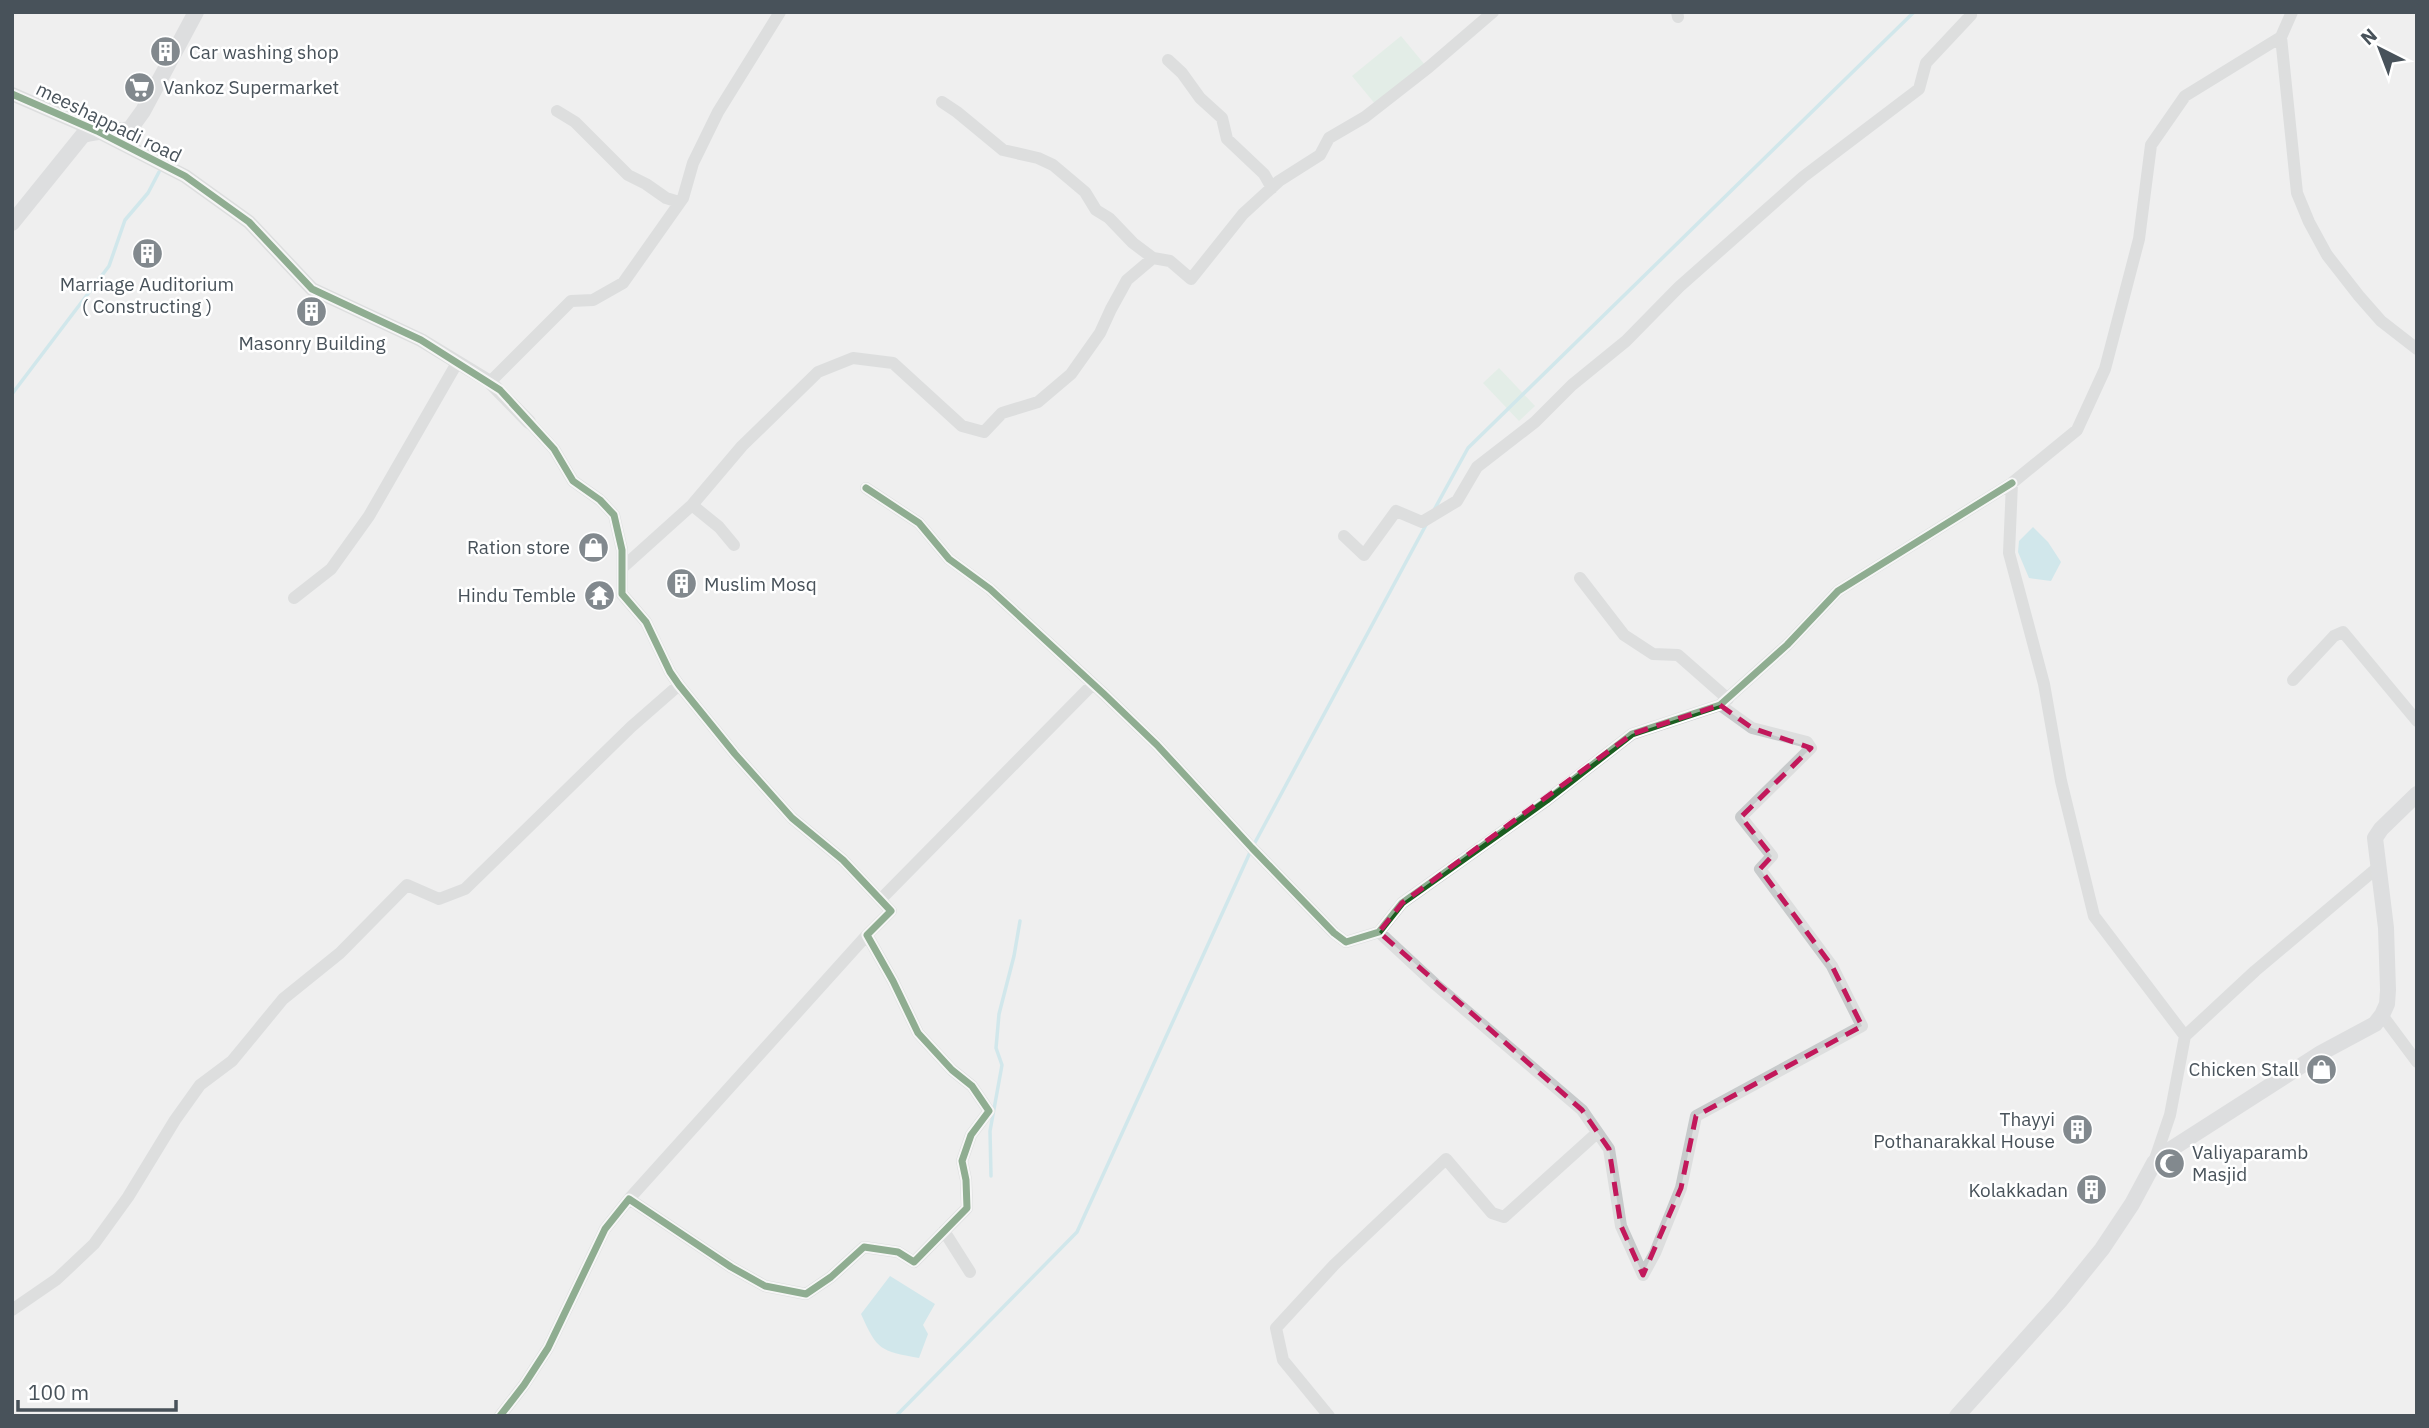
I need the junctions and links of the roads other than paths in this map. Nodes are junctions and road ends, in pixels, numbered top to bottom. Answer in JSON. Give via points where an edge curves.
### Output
{"nodes":[{"id":1,"x":196,"y":12,"type":"edge"},
{"id":2,"x":780,"y":12,"type":"edge"},
{"id":3,"x":1493,"y":12,"type":"edge"},
{"id":4,"x":1969,"y":12,"type":"edge"},
{"id":5,"x":2292,"y":12,"type":"edge"},
{"id":6,"x":2281,"y":37,"type":"junction"},
{"id":7,"x":1168,"y":60,"type":"dead end"},
{"id":8,"x":12,"y":94,"type":"edge"},
{"id":9,"x":942,"y":102,"type":"dead end"},
{"id":10,"x":557,"y":111,"type":"dead end"},
{"id":11,"x":97,"y":131,"type":"junction"},
{"id":12,"x":1272,"y":188,"type":"junction"},
{"id":13,"x":679,"y":202,"type":"junction"},
{"id":14,"x":12,"y":223,"type":"edge"},
{"id":15,"x":1153,"y":258,"type":"junction"},
{"id":16,"x":2417,"y":349,"type":"edge"},
{"id":17,"x":457,"y":363,"type":"junction"},
{"id":18,"x":490,"y":382,"type":"junction"},
{"id":19,"x":528,"y":422,"type":"joint"},
{"id":20,"x":2012,"y":483,"type":"junction"},
{"id":21,"x":866,"y":488,"type":"dead end"},
{"id":22,"x":692,"y":505,"type":"junction"},
{"id":23,"x":1343,"y":536,"type":"dead end"},
{"id":24,"x":734,"y":545,"type":"dead end"},
{"id":25,"x":622,"y":568,"type":"junction"},
{"id":26,"x":1580,"y":578,"type":"dead end"},
{"id":27,"x":294,"y":598,"type":"dead end"},
{"id":28,"x":2293,"y":680,"type":"dead end"},
{"id":29,"x":1093,"y":684,"type":"junction"},
{"id":30,"x":679,"y":685,"type":"junction"},
{"id":31,"x":1724,"y":702,"type":"junction"},
{"id":32,"x":2417,"y":721,"type":"edge"},
{"id":33,"x":2417,"y":794,"type":"edge"},
{"id":34,"x":2377,"y":867,"type":"junction"},
{"id":35,"x":881,"y":899,"type":"junction"},
{"id":36,"x":1379,"y":932,"type":"junction"},
{"id":37,"x":867,"y":935,"type":"junction"},
{"id":38,"x":2382,"y":1016,"type":"junction"},
{"id":39,"x":2185,"y":1036,"type":"junction"},
{"id":40,"x":2417,"y":1062,"type":"edge"},
{"id":41,"x":1597,"y":1133,"type":"junction"},
{"id":42,"x":2154,"y":1163,"type":"junction"},
{"id":43,"x":628,"y":1199,"type":"junction"},
{"id":44,"x":944,"y":1231,"type":"junction"},
{"id":45,"x":970,"y":1272,"type":"dead end"},
{"id":46,"x":12,"y":1310,"type":"edge"},
{"id":47,"x":500,"y":1416,"type":"edge"},
{"id":48,"x":1329,"y":1416,"type":"edge"},
{"id":49,"x":1957,"y":1416,"type":"edge"}],
"edges":[{"from":1,"to":11,"type":"main road","via":[[130,129]]},
{"from":2,"to":13,"type":"street","via":[[718,112]]},
{"from":3,"to":12,"type":"street","via":[[1366,117],[1329,138],[1320,155]]},
{"from":4,"to":23,"type":"street","via":[[1926,63],[1919,89],[1803,177],[1535,422],[1477,467],[1457,501],[1422,522],[1396,511],[1364,555]]},
{"from":5,"to":6,"type":"street"},
{"from":6,"to":16,"type":"street","via":[[2297,193],[2309,222],[2327,255],[2359,296],[2381,321]]},
{"from":6,"to":20,"type":"street","via":[[2185,96],[2151,145],[2139,239],[2105,369],[2077,430]]},
{"from":7,"to":12,"type":"street","via":[[1222,118],[1227,139],[1264,174]]},
{"from":8,"to":11,"type":"street","name":"meeshappadi road"},
{"from":9,"to":15,"type":"street","via":[[1003,150],[1053,165]]},
{"from":10,"to":13,"type":"street","via":[[575,122],[628,175]]},
{"from":11,"to":14,"type":"main road","via":[[83,135]]},
{"from":11,"to":17,"type":"street","name":"meeshappadi road","via":[[185,176],[249,222],[312,289],[421,340]]},
{"from":12,"to":15,"type":"street","via":[[1243,214],[1191,279],[1170,261]]},
{"from":13,"to":18,"type":"street","via":[[623,284],[593,300],[571,301]]},
{"from":15,"to":22,"type":"street","via":[[1127,280],[1100,333],[1071,374],[1038,402],[1002,413],[984,432],[962,426],[893,363],[853,358],[818,372],[742,446]]},
{"from":17,"to":18,"type":"street","name":"meeshappadi road"},
{"from":17,"to":27,"type":"street","via":[[369,516],[331,569]]},
{"from":18,"to":19,"type":"street","name":"meeshappadi road"},
{"from":19,"to":25,"type":"street","via":[[554,449],[573,481],[614,515]]},
{"from":20,"to":31,"type":"street","via":[[1838,592]]},
{"from":20,"to":39,"type":"street","via":[[2009,552],[2044,684],[2061,781],[2094,916]]},
{"from":21,"to":29,"type":"street","via":[[919,523],[949,559],[990,589]]},
{"from":22,"to":24,"type":"street"},
{"from":22,"to":25,"type":"street"},
{"from":25,"to":30,"type":"street","via":[[622,594],[646,622]]},
{"from":26,"to":31,"type":"street","via":[[1624,635],[1653,654],[1678,655]]},
{"from":28,"to":32,"type":"street","via":[[2343,632]]},
{"from":29,"to":35,"type":"street"},
{"from":29,"to":36,"type":"street","via":[[1157,745],[1334,933],[1346,942]]},
{"from":30,"to":35,"type":"street","via":[[792,818]]},
{"from":30,"to":46,"type":"street","via":[[465,889],[439,899],[407,885],[340,953],[283,999],[232,1061],[200,1086],[94,1244],[57,1279]]},
{"from":31,"to":36,"type":"street","via":[[1632,734],[1402,903]]},
{"from":31,"to":41,"type":"street","via":[[1752,728],[1807,742],[1811,748],[1741,817],[1772,856],[1760,869],[1832,966],[1862,1026],[1696,1116],[1681,1188],[1643,1275],[1621,1226],[1608,1149]]},
{"from":33,"to":34,"type":"main road","via":[[2375,838]]},
{"from":34,"to":38,"type":"main road","via":[[2386,928],[2388,990]]},
{"from":34,"to":39,"type":"street"},
{"from":35,"to":37,"type":"street","via":[[891,911]]},
{"from":36,"to":41,"type":"street","via":[[1582,1110]]},
{"from":37,"to":43,"type":"street"},
{"from":37,"to":44,"type":"street","via":[[918,1033],[972,1086],[989,1111],[971,1135],[962,1161],[967,1208]]},
{"from":38,"to":40,"type":"street"},
{"from":38,"to":42,"type":"main road"},
{"from":39,"to":42,"type":"street","via":[[2170,1115]]},
{"from":41,"to":48,"type":"street","via":[[1504,1217],[1492,1213],[1446,1158],[1334,1265],[1276,1328],[1283,1360]]},
{"from":42,"to":49,"type":"main road","via":[[2102,1249]]},
{"from":43,"to":44,"type":"street","via":[[765,1286],[806,1294],[864,1247],[898,1252],[914,1262]]},
{"from":43,"to":47,"type":"street","via":[[605,1229],[548,1348]]},
{"from":44,"to":45,"type":"street"}]}
